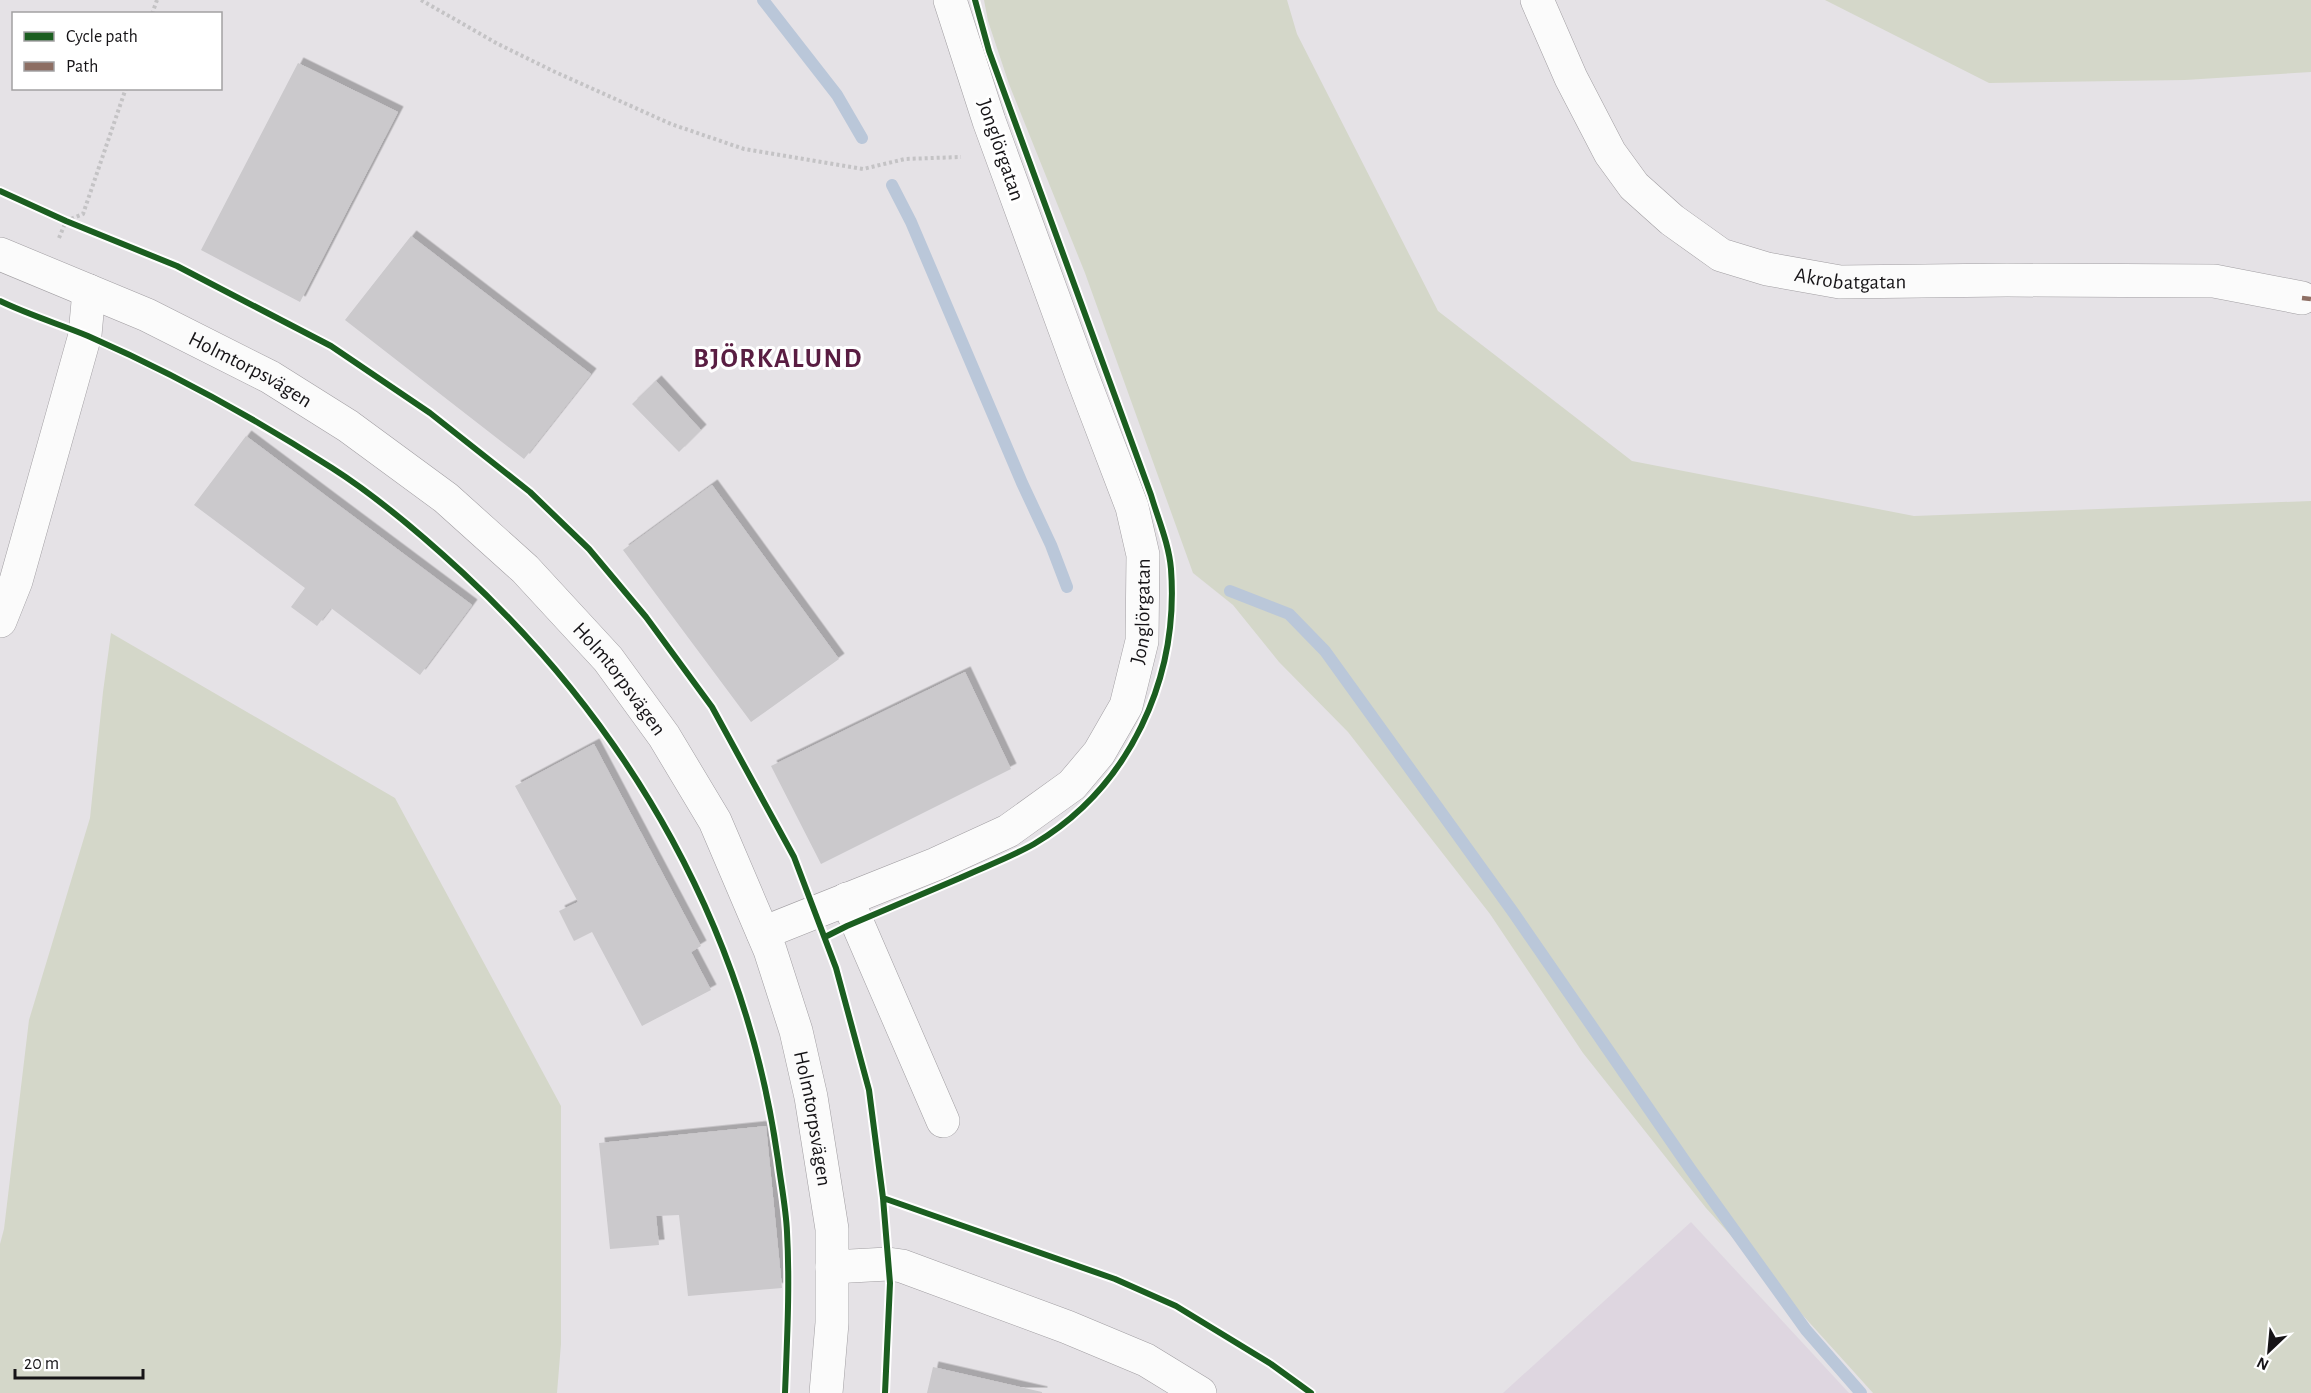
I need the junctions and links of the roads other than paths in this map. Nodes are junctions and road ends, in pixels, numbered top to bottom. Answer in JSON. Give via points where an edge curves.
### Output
{"nodes":[{"id":1,"x":950,"y":0,"type":"edge"},
{"id":2,"x":1537,"y":0,"type":"edge"},
{"id":3,"x":0,"y":254,"type":"edge"},
{"id":4,"x":89,"y":291,"type":"junction"},
{"id":5,"x":2302,"y":297,"type":"dead end"},
{"id":6,"x":27,"y":540,"type":"junction"},
{"id":7,"x":0,"y":562,"type":"edge"},
{"id":8,"x":0,"y":621,"type":"edge"},
{"id":9,"x":847,"y":899,"type":"junction"},
{"id":10,"x":763,"y":933,"type":"junction"},
{"id":11,"x":944,"y":1121,"type":"dead end"},
{"id":12,"x":832,"y":1267,"type":"junction"},
{"id":13,"x":826,"y":1393,"type":"edge"},
{"id":14,"x":1200,"y":1393,"type":"edge"}],
"edges":[{"from":1,"to":9,"type":"street","name":"Jonglörgatan","via":[[999,147],[1132,507],[1143,555],[1142,641],[1126,706],[1099,753],[1072,785],[1008,831]]},
{"from":2,"to":5,"type":"street","name":"Akrobatgatan","via":[[1610,153],[1635,186],[1672,220],[1721,255],[1767,269],[1840,282],[2214,281]]},
{"from":3,"to":4,"type":"street","name":"Holmtorpsvägen"},
{"from":4,"to":6,"type":"street","via":[[85,335]]},
{"from":4,"to":10,"type":"street","name":"Holmtorpsvägen","via":[[147,315],[306,399],[446,498],[525,569],[608,659],[664,736],[715,821]]},
{"from":6,"to":7,"type":"street"},
{"from":6,"to":8,"type":"street"},
{"from":9,"to":10,"type":"street","name":"Jonglörgatan"},
{"from":9,"to":11,"type":"street"},
{"from":10,"to":12,"type":"street","name":"Holmtorpsvägen","via":[[796,1031],[811,1097],[832,1229]]},
{"from":12,"to":13,"type":"street","name":"Holmtorpsvägen"},
{"from":12,"to":14,"type":"street","via":[[902,1266],[1146,1360]]}]}
